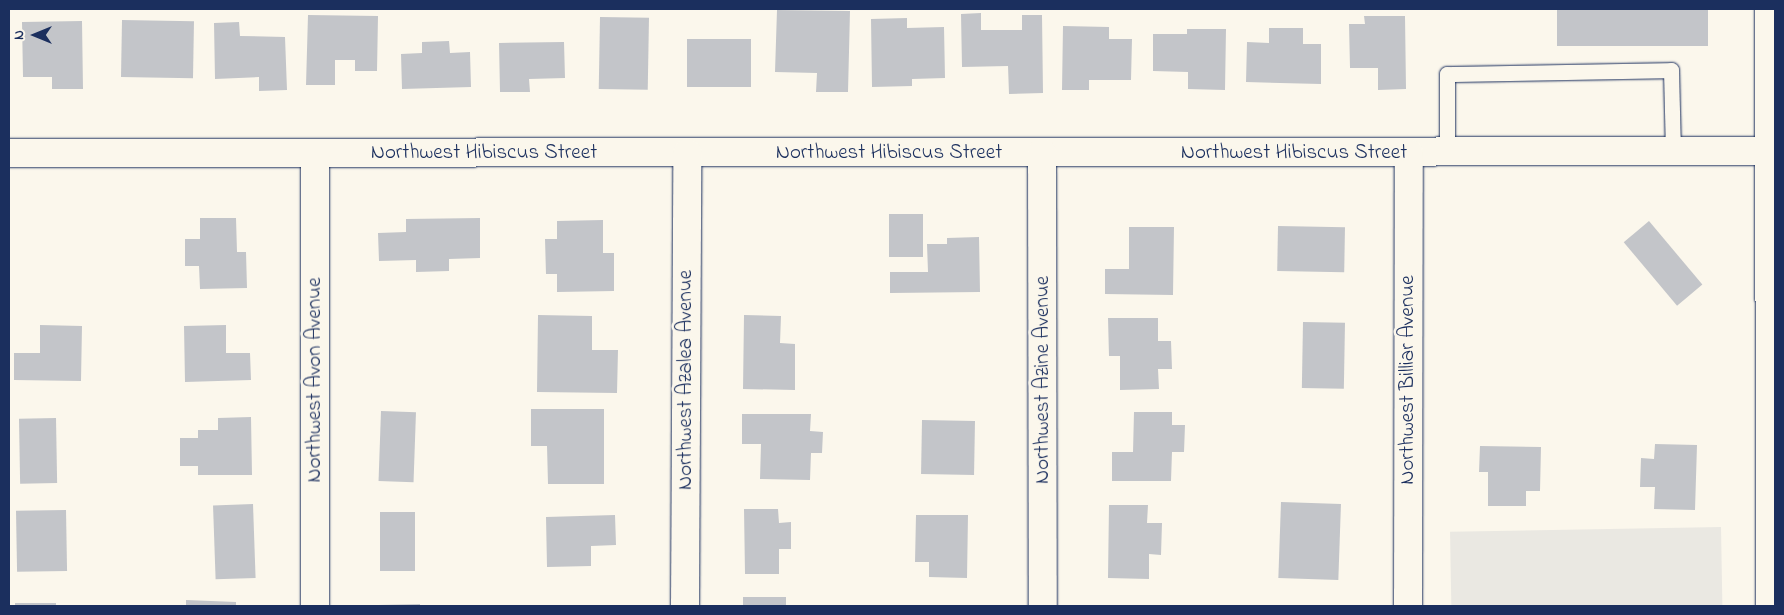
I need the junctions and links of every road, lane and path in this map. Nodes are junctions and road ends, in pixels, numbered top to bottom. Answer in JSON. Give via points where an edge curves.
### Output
{"nodes":[{"id":1,"x":1769,"y":9,"type":"edge"},
{"id":2,"x":1772,"y":151,"type":"edge"},
{"id":3,"x":1673,"y":152,"type":"junction"},
{"id":4,"x":9,"y":153,"type":"edge"},
{"id":5,"x":687,"y":153,"type":"junction"},
{"id":6,"x":1042,"y":153,"type":"junction"},
{"id":7,"x":1409,"y":153,"type":"junction"},
{"id":8,"x":1447,"y":153,"type":"junction"},
{"id":9,"x":315,"y":154,"type":"junction"},
{"id":10,"x":315,"y":606,"type":"edge"},
{"id":11,"x":685,"y":606,"type":"edge"},
{"id":12,"x":1043,"y":606,"type":"edge"},
{"id":13,"x":1408,"y":606,"type":"edge"},
{"id":14,"x":1770,"y":606,"type":"edge"}],
"edges":[{"from":1,"to":2,"type":"street"},
{"from":2,"to":3,"type":"street","name":"Northwest Hibiscus Street"},
{"from":2,"to":14,"type":"street"},
{"from":3,"to":8,"type":"street","name":"Northwest Hibiscus Street"},
{"from":3,"to":8,"type":"lane","via":[[1672,70],[1447,74]]},
{"from":4,"to":9,"type":"street","name":"Northwest Hibiscus Street"},
{"from":5,"to":6,"type":"street","name":"Northwest Hibiscus Street"},
{"from":5,"to":9,"type":"street","name":"Northwest Hibiscus Street"},
{"from":5,"to":11,"type":"street","name":"Northwest Azalea Avenue"},
{"from":6,"to":7,"type":"street","name":"Northwest Hibiscus Street"},
{"from":6,"to":12,"type":"street","name":"Northwest Azine Avenue"},
{"from":7,"to":8,"type":"street","name":"Northwest Hibiscus Street"},
{"from":7,"to":13,"type":"street","name":"Northwest Billiar Avenue"},
{"from":9,"to":10,"type":"street","name":"Northwest Avon Avenue"}]}
